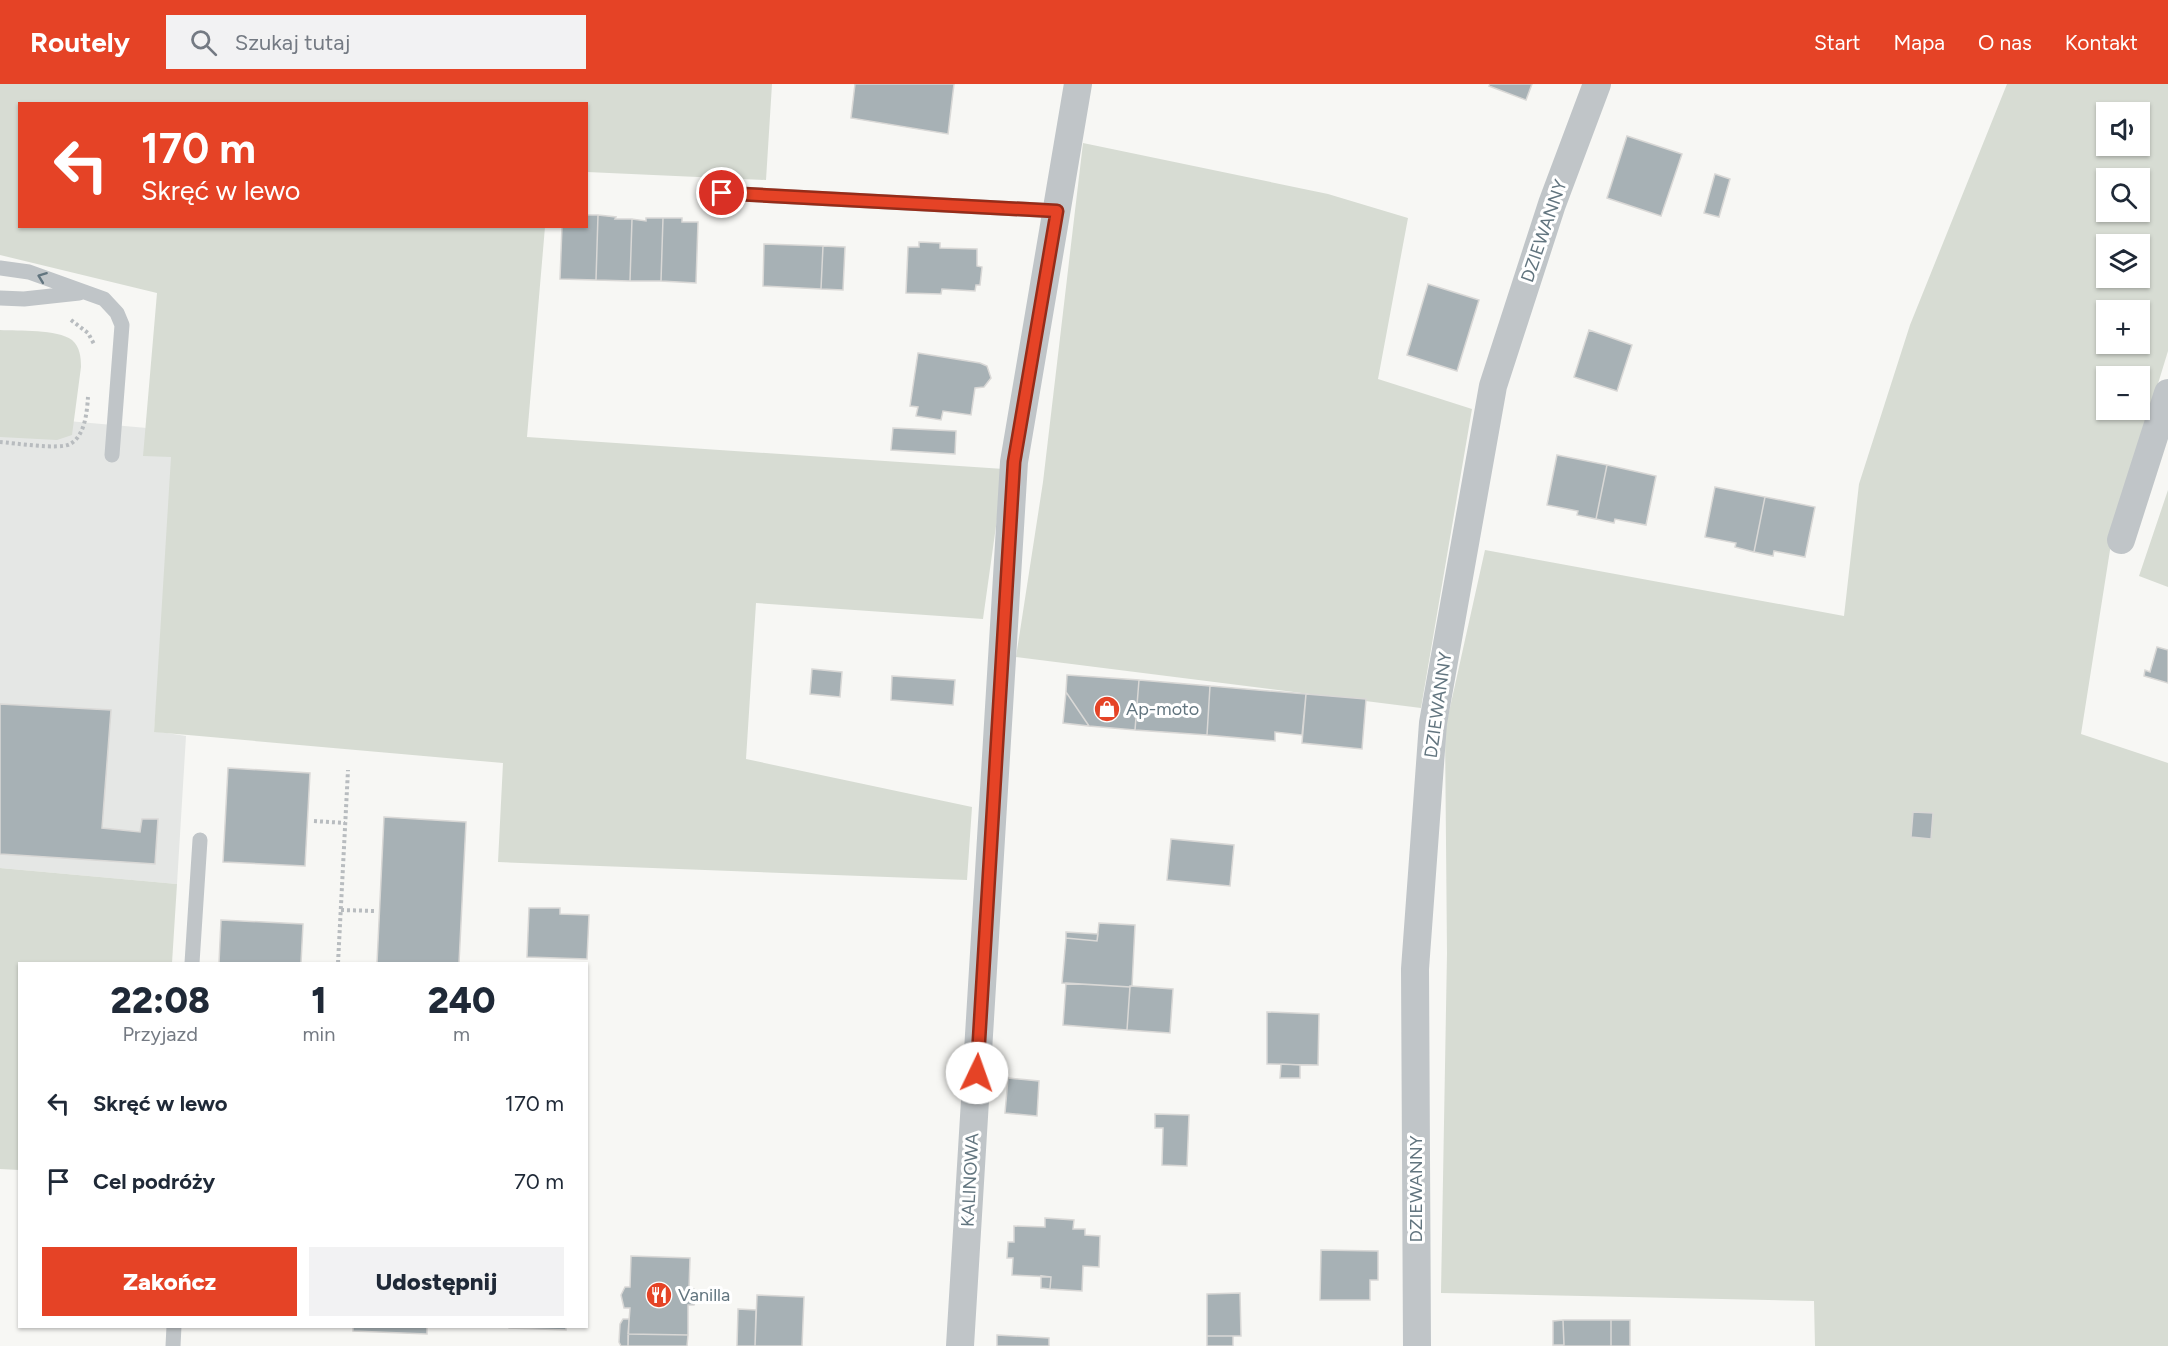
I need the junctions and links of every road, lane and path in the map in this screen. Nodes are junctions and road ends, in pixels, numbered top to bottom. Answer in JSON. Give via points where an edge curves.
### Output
{"nodes":[{"id":1,"x":1078,"y":84,"type":"edge"},
{"id":2,"x":1597,"y":84,"type":"edge"},
{"id":3,"x":722,"y":193,"type":"dead end"},
{"id":4,"x":1057,"y":211,"type":"junction"},
{"id":5,"x":0,"y":268,"type":"edge"},
{"id":6,"x":82,"y":293,"type":"junction"},
{"id":7,"x":0,"y":298,"type":"edge"},
{"id":8,"x":68,"y":318,"type":"dead end"},
{"id":9,"x":95,"y":347,"type":"dead end"},
{"id":10,"x":89,"y":392,"type":"dead end"},
{"id":11,"x":2168,"y":393,"type":"edge"},
{"id":12,"x":0,"y":442,"type":"edge"},
{"id":13,"x":112,"y":455,"type":"dead end"},
{"id":14,"x":2121,"y":540,"type":"dead end"},
{"id":15,"x":348,"y":770,"type":"dead end"},
{"id":16,"x":314,"y":821,"type":"dead end"},
{"id":17,"x":345,"y":823,"type":"junction"},
{"id":18,"x":200,"y":840,"type":"dead end"},
{"id":19,"x":341,"y":910,"type":"junction"},
{"id":20,"x":375,"y":911,"type":"dead end"},
{"id":21,"x":192,"y":962,"type":"edge"},
{"id":22,"x":338,"y":962,"type":"edge"},
{"id":23,"x":174,"y":1328,"type":"edge"},
{"id":24,"x":173,"y":1346,"type":"edge"},
{"id":25,"x":960,"y":1346,"type":"edge"},
{"id":26,"x":1417,"y":1346,"type":"edge"}],
"edges":[{"from":1,"to":4,"type":"street","name":"KALINOWA"},
{"from":2,"to":26,"type":"street","name":"DZIEWANNY","via":[[1552,204],[1493,386],[1433,723],[1415,969]]},
{"from":3,"to":4,"type":"lane"},
{"from":4,"to":25,"type":"street","name":"KALINOWA","via":[[1014,462]]},
{"from":6,"to":5,"type":"lane","one_way":true,"via":[[29,272]]},
{"from":6,"to":7,"type":"lane"},
{"from":6,"to":13,"type":"lane","via":[[104,299],[122,325]]},
{"from":8,"to":9,"type":"path","via":[[88,333]]},
{"from":10,"to":12,"type":"path","via":[[86,415],[71,444],[58,447]]},
{"from":11,"to":14,"type":"street"},
{"from":15,"to":17,"type":"path"},
{"from":16,"to":17,"type":"path"},
{"from":17,"to":19,"type":"path"},
{"from":18,"to":21,"type":"lane"},
{"from":19,"to":20,"type":"path"},
{"from":19,"to":22,"type":"path"},
{"from":23,"to":24,"type":"lane"}]}
